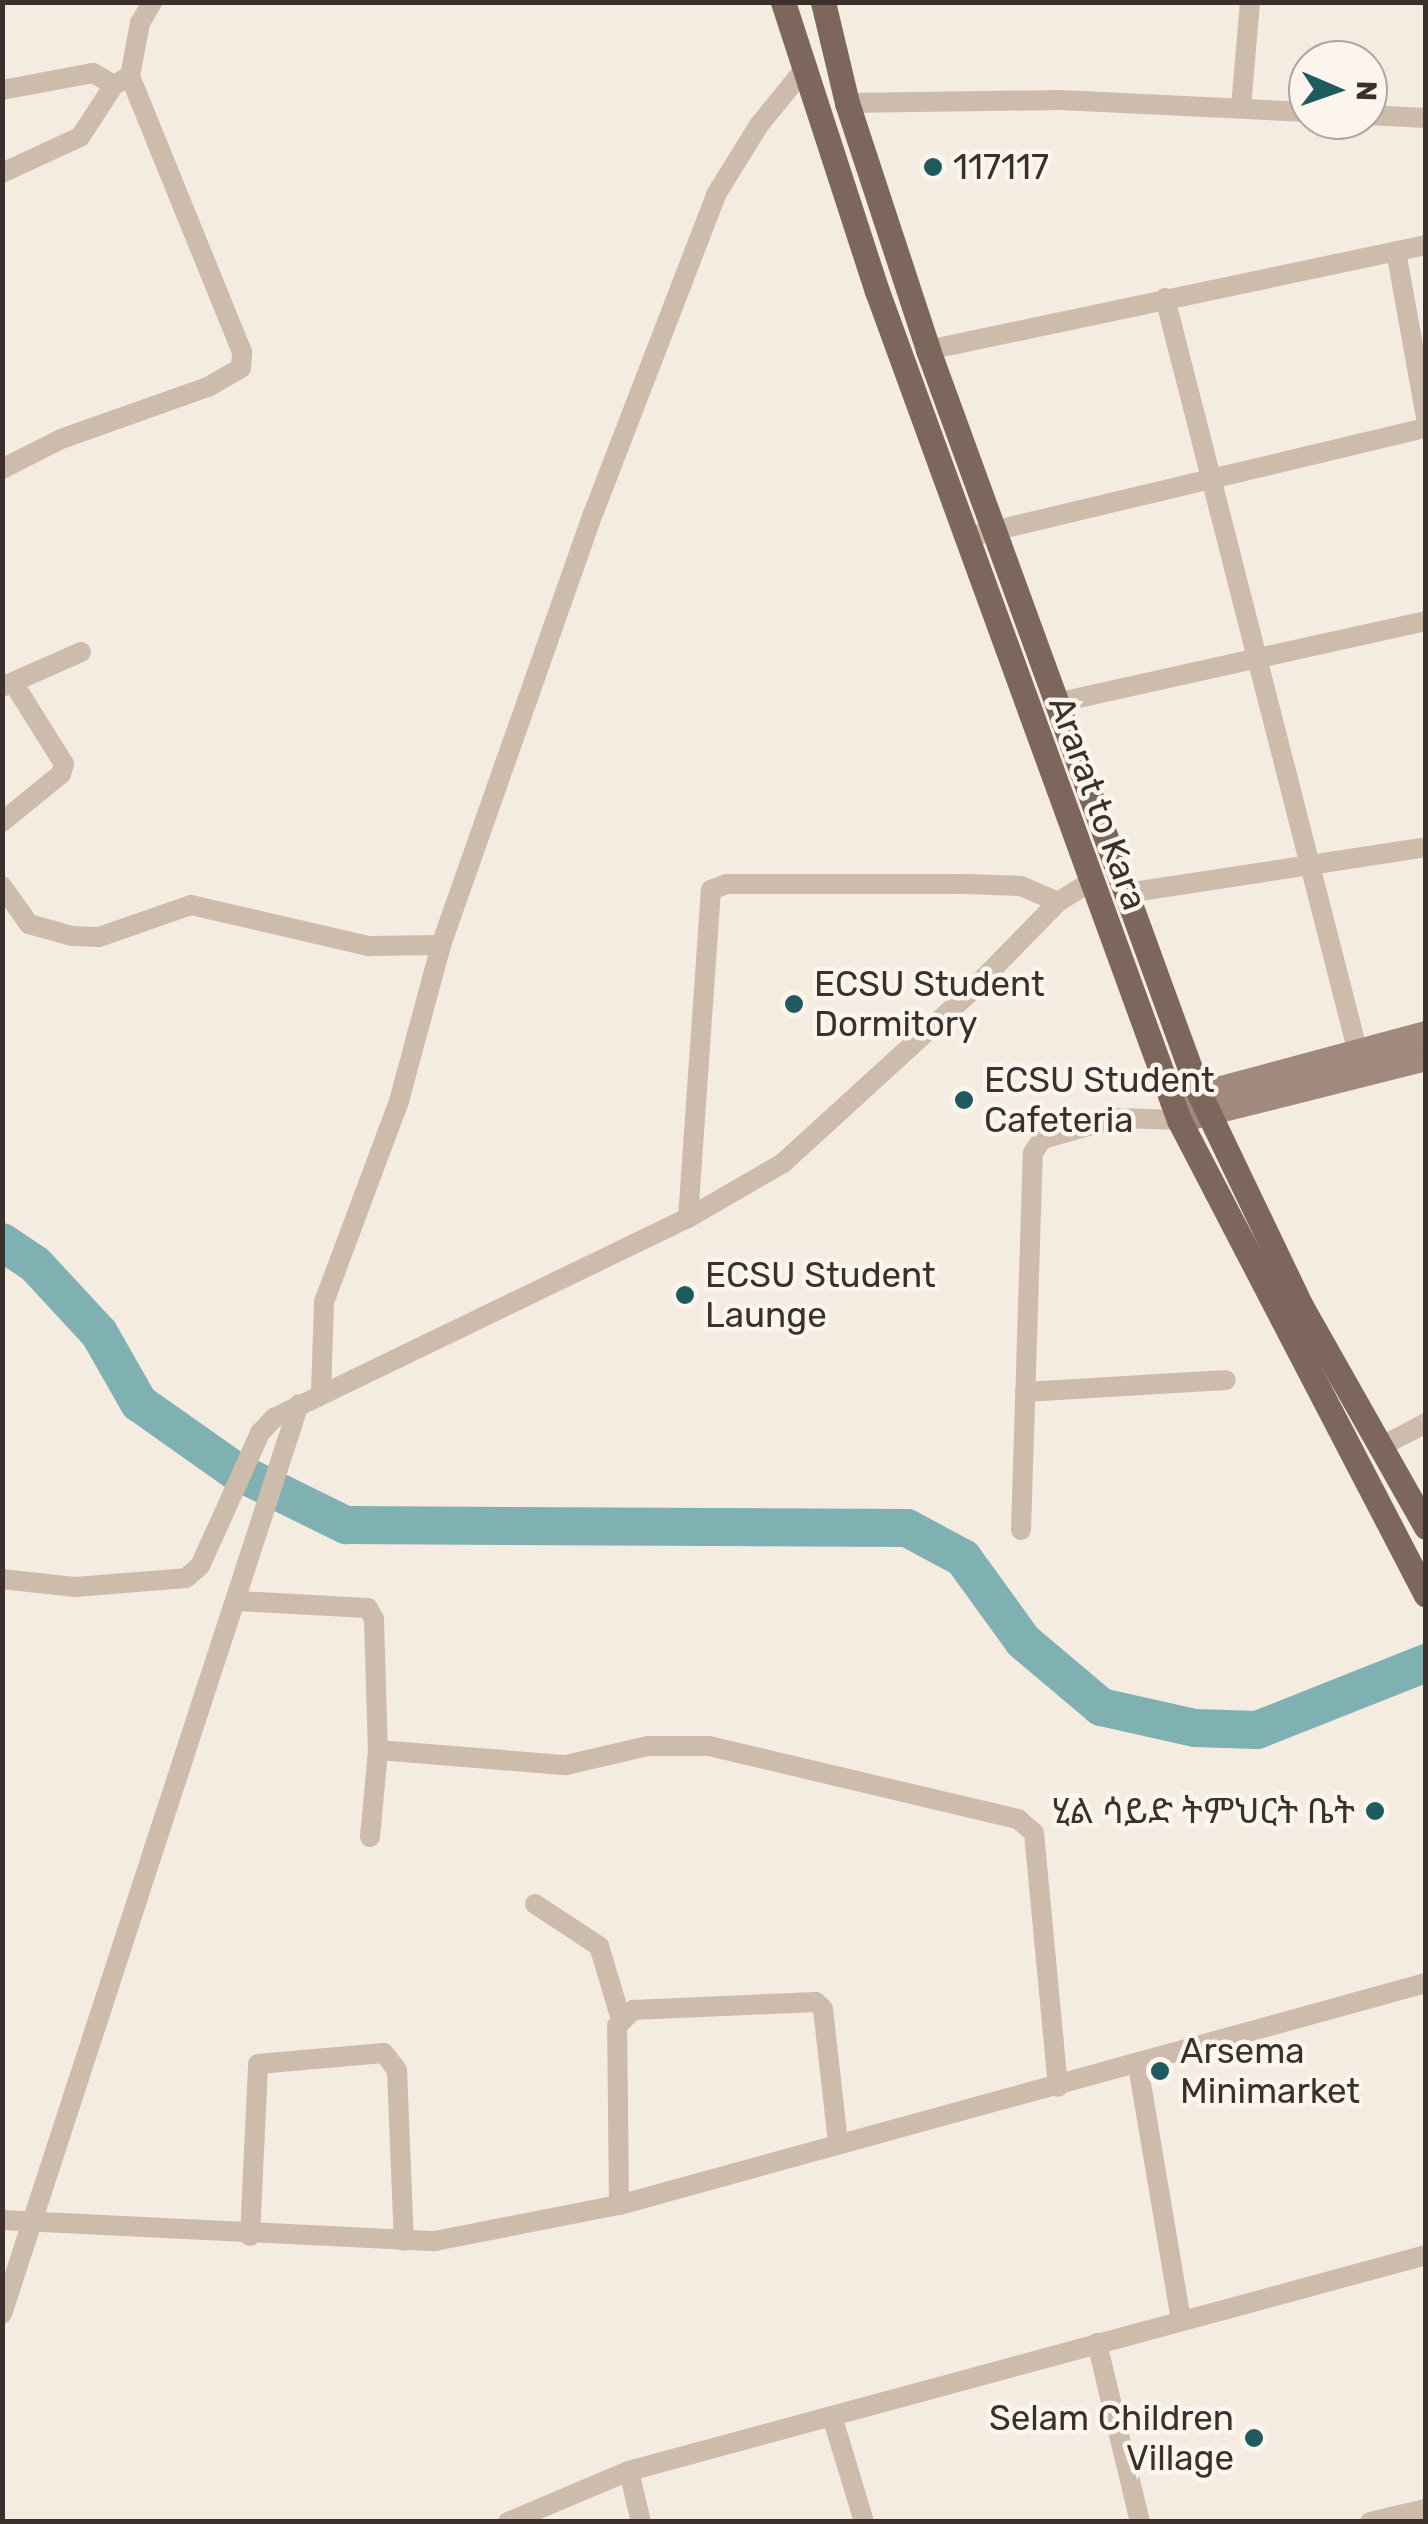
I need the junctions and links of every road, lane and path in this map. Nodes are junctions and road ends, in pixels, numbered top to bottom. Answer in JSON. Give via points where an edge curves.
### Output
{"nodes":[{"id":1,"x":152,"y":2,"type":"edge"},
{"id":2,"x":783,"y":2,"type":"edge"},
{"id":3,"x":823,"y":2,"type":"edge"},
{"id":4,"x":1250,"y":2,"type":"edge"},
{"id":5,"x":802,"y":72,"type":"junction"},
{"id":6,"x":122,"y":80,"type":"junction"},
{"id":7,"x":2,"y":90,"type":"edge"},
{"id":8,"x":847,"y":103,"type":"junction"},
{"id":9,"x":1241,"y":107,"type":"junction"},
{"id":10,"x":1288,"y":111,"type":"edge"},
{"id":11,"x":1388,"y":117,"type":"edge"},
{"id":12,"x":1426,"y":118,"type":"edge"},
{"id":13,"x":2,"y":172,"type":"edge"},
{"id":14,"x":1426,"y":246,"type":"edge"},
{"id":15,"x":1396,"y":251,"type":"junction"},
{"id":16,"x":1165,"y":298,"type":"junction"},
{"id":17,"x":928,"y":350,"type":"junction"},
{"id":18,"x":1426,"y":418,"type":"edge"},
{"id":19,"x":1426,"y":428,"type":"edge"},
{"id":20,"x":2,"y":469,"type":"edge"},
{"id":21,"x":1210,"y":475,"type":"junction"},
{"id":22,"x":991,"y":530,"type":"junction"},
{"id":23,"x":965,"y":540,"type":"junction"},
{"id":24,"x":1426,"y":621,"type":"edge"},
{"id":25,"x":81,"y":652,"type":"dead end"},
{"id":26,"x":1254,"y":658,"type":"junction"},
{"id":27,"x":8,"y":685,"type":"edge"},
{"id":28,"x":1056,"y":704,"type":"junction"},
{"id":29,"x":2,"y":822,"type":"edge"},
{"id":30,"x":1426,"y":847,"type":"edge"},
{"id":31,"x":1310,"y":864,"type":"junction"},
{"id":32,"x":1089,"y":883,"type":"junction"},
{"id":33,"x":2,"y":886,"type":"edge"},
{"id":34,"x":1128,"y":893,"type":"junction"},
{"id":35,"x":1058,"y":902,"type":"junction"},
{"id":36,"x":441,"y":944,"type":"junction"},
{"id":37,"x":1356,"y":1049,"type":"junction"},
{"id":38,"x":1425,"y":1054,"type":"edge"},
{"id":39,"x":1286,"y":1080,"type":"junction"},
{"id":40,"x":1203,"y":1102,"type":"junction"},
{"id":41,"x":1176,"y":1110,"type":"junction"},
{"id":42,"x":688,"y":1218,"type":"junction"},
{"id":43,"x":1301,"y":1306,"type":"junction"},
{"id":44,"x":1275,"y":1316,"type":"junction"},
{"id":45,"x":1226,"y":1380,"type":"dead end"},
{"id":46,"x":1025,"y":1392,"type":"junction"},
{"id":47,"x":321,"y":1393,"type":"junction"},
{"id":48,"x":299,"y":1404,"type":"junction"},
{"id":49,"x":1426,"y":1423,"type":"edge"},
{"id":50,"x":1382,"y":1446,"type":"junction"},
{"id":51,"x":1426,"y":1528,"type":"edge"},
{"id":52,"x":1021,"y":1530,"type":"dead end"},
{"id":53,"x":2,"y":1579,"type":"edge"},
{"id":54,"x":1426,"y":1595,"type":"edge"},
{"id":55,"x":238,"y":1601,"type":"junction"},
{"id":56,"x":378,"y":1750,"type":"junction"},
{"id":57,"x":370,"y":1837,"type":"dead end"},
{"id":58,"x":535,"y":1904,"type":"dead end"},
{"id":59,"x":1426,"y":1983,"type":"edge"},
{"id":60,"x":620,"y":2016,"type":"junction"},
{"id":61,"x":1138,"y":2066,"type":"junction"},
{"id":62,"x":1058,"y":2087,"type":"junction"},
{"id":63,"x":838,"y":2142,"type":"junction"},
{"id":64,"x":619,"y":2206,"type":"junction"},
{"id":65,"x":2,"y":2220,"type":"edge"},
{"id":66,"x":34,"y":2221,"type":"junction"},
{"id":67,"x":250,"y":2236,"type":"junction"},
{"id":68,"x":404,"y":2241,"type":"junction"},
{"id":69,"x":1426,"y":2255,"type":"edge"},
{"id":70,"x":2,"y":2314,"type":"edge"},
{"id":71,"x":1180,"y":2319,"type":"junction"},
{"id":72,"x":1097,"y":2342,"type":"junction"},
{"id":73,"x":832,"y":2416,"type":"junction"},
{"id":74,"x":629,"y":2471,"type":"junction"},
{"id":75,"x":1426,"y":2510,"type":"edge"},
{"id":76,"x":508,"y":2522,"type":"edge"},
{"id":77,"x":641,"y":2522,"type":"edge"},
{"id":78,"x":864,"y":2522,"type":"edge"},
{"id":79,"x":1140,"y":2522,"type":"edge"},
{"id":80,"x":1370,"y":2522,"type":"edge"}],
"edges":[{"from":1,"to":6,"type":"street"},
{"from":2,"to":5,"type":"main road","name":"Ararat to Kara"},
{"from":3,"to":8,"type":"main road","name":"Ararat to Kara"},
{"from":4,"to":9,"type":"street"},
{"from":5,"to":23,"type":"main road","name":"Ararat to Kara"},
{"from":5,"to":36,"type":"street","via":[[717,194],[593,514]]},
{"from":6,"to":7,"type":"street","via":[[93,73]]},
{"from":6,"to":13,"type":"street","via":[[80,137]]},
{"from":6,"to":20,"type":"street","via":[[242,352],[241,368]]},
{"from":8,"to":9,"type":"street","via":[[1061,100]]},
{"from":8,"to":17,"type":"main road","name":"Ararat to Kara"},
{"from":9,"to":10,"type":"street"},
{"from":11,"to":12,"type":"street"},
{"from":14,"to":15,"type":"street"},
{"from":15,"to":16,"type":"street"},
{"from":15,"to":18,"type":"street"},
{"from":16,"to":17,"type":"street"},
{"from":16,"to":21,"type":"street"},
{"from":17,"to":22,"type":"main road","name":"Ararat to Kara"},
{"from":19,"to":21,"type":"street"},
{"from":21,"to":22,"type":"street"},
{"from":21,"to":26,"type":"street"},
{"from":22,"to":23,"type":"street"},
{"from":22,"to":28,"type":"main road","name":"Ararat to Kara"},
{"from":23,"to":32,"type":"main road","name":"Ararat to Kara"},
{"from":24,"to":26,"type":"street"},
{"from":25,"to":27,"type":"street"},
{"from":26,"to":28,"type":"street"},
{"from":26,"to":31,"type":"street"},
{"from":27,"to":29,"type":"street","via":[[64,764],[61,774]]},
{"from":28,"to":34,"type":"main road","name":"Ararat to Kara"},
{"from":30,"to":31,"type":"street"},
{"from":31,"to":34,"type":"street"},
{"from":31,"to":37,"type":"street"},
{"from":32,"to":35,"type":"street"},
{"from":32,"to":41,"type":"main road","name":"Ararat to Kara"},
{"from":33,"to":36,"type":"street","via":[[29,924],[72,936],[99,937],[191,905],[356,944]]},
{"from":34,"to":40,"type":"main road","name":"Ararat to Kara"},
{"from":35,"to":42,"type":"street","via":[[804,1148]]},
{"from":35,"to":42,"type":"street","via":[[1040,891],[985,885],[776,883],[711,890]]},
{"from":36,"to":47,"type":"street","via":[[399,1101],[324,1302]]},
{"from":37,"to":38,"type":"main road"},
{"from":37,"to":39,"type":"main road"},
{"from":38,"to":39,"type":"main road"},
{"from":39,"to":40,"type":"main road"},
{"from":40,"to":41,"type":"main road"},
{"from":40,"to":43,"type":"main road","name":"Ararat to Kara"},
{"from":41,"to":44,"type":"main road","name":"Ararat to Kara"},
{"from":41,"to":46,"type":"street","via":[[1042,1139],[1033,1154]]},
{"from":42,"to":47,"type":"street"},
{"from":43,"to":44,"type":"main road"},
{"from":43,"to":50,"type":"main road","name":"Ararat to Kara"},
{"from":44,"to":54,"type":"main road","name":"Ararat to Kara"},
{"from":45,"to":46,"type":"street"},
{"from":46,"to":52,"type":"street"},
{"from":47,"to":48,"type":"street"},
{"from":48,"to":53,"type":"street","via":[[260,1433],[200,1566],[173,1584]]},
{"from":48,"to":55,"type":"street"},
{"from":49,"to":50,"type":"street"},
{"from":50,"to":51,"type":"main road","name":"Ararat to Kara"},
{"from":55,"to":56,"type":"street","via":[[368,1608],[374,1619]]},
{"from":55,"to":66,"type":"street"},
{"from":56,"to":57,"type":"street"},
{"from":56,"to":62,"type":"street","via":[[566,1765],[648,1746],[709,1746],[1018,1819],[1034,1833]]},
{"from":58,"to":60,"type":"street","via":[[599,1946]]},
{"from":59,"to":61,"type":"street"},
{"from":60,"to":63,"type":"street","via":[[633,2010],[816,2002],[823,2009]]},
{"from":60,"to":64,"type":"street"},
{"from":61,"to":62,"type":"street"},
{"from":61,"to":71,"type":"street"},
{"from":62,"to":63,"type":"street"},
{"from":63,"to":64,"type":"street"},
{"from":64,"to":68,"type":"street"},
{"from":65,"to":66,"type":"street"},
{"from":66,"to":67,"type":"street"},
{"from":66,"to":70,"type":"street"},
{"from":67,"to":68,"type":"street"},
{"from":67,"to":68,"type":"street","via":[[258,2064],[384,2052],[397,2070]]},
{"from":69,"to":71,"type":"street"},
{"from":71,"to":72,"type":"street"},
{"from":72,"to":73,"type":"street"},
{"from":72,"to":79,"type":"street"},
{"from":73,"to":74,"type":"street"},
{"from":73,"to":78,"type":"street"},
{"from":74,"to":76,"type":"street"},
{"from":74,"to":77,"type":"street"},
{"from":75,"to":80,"type":"street"}]}
